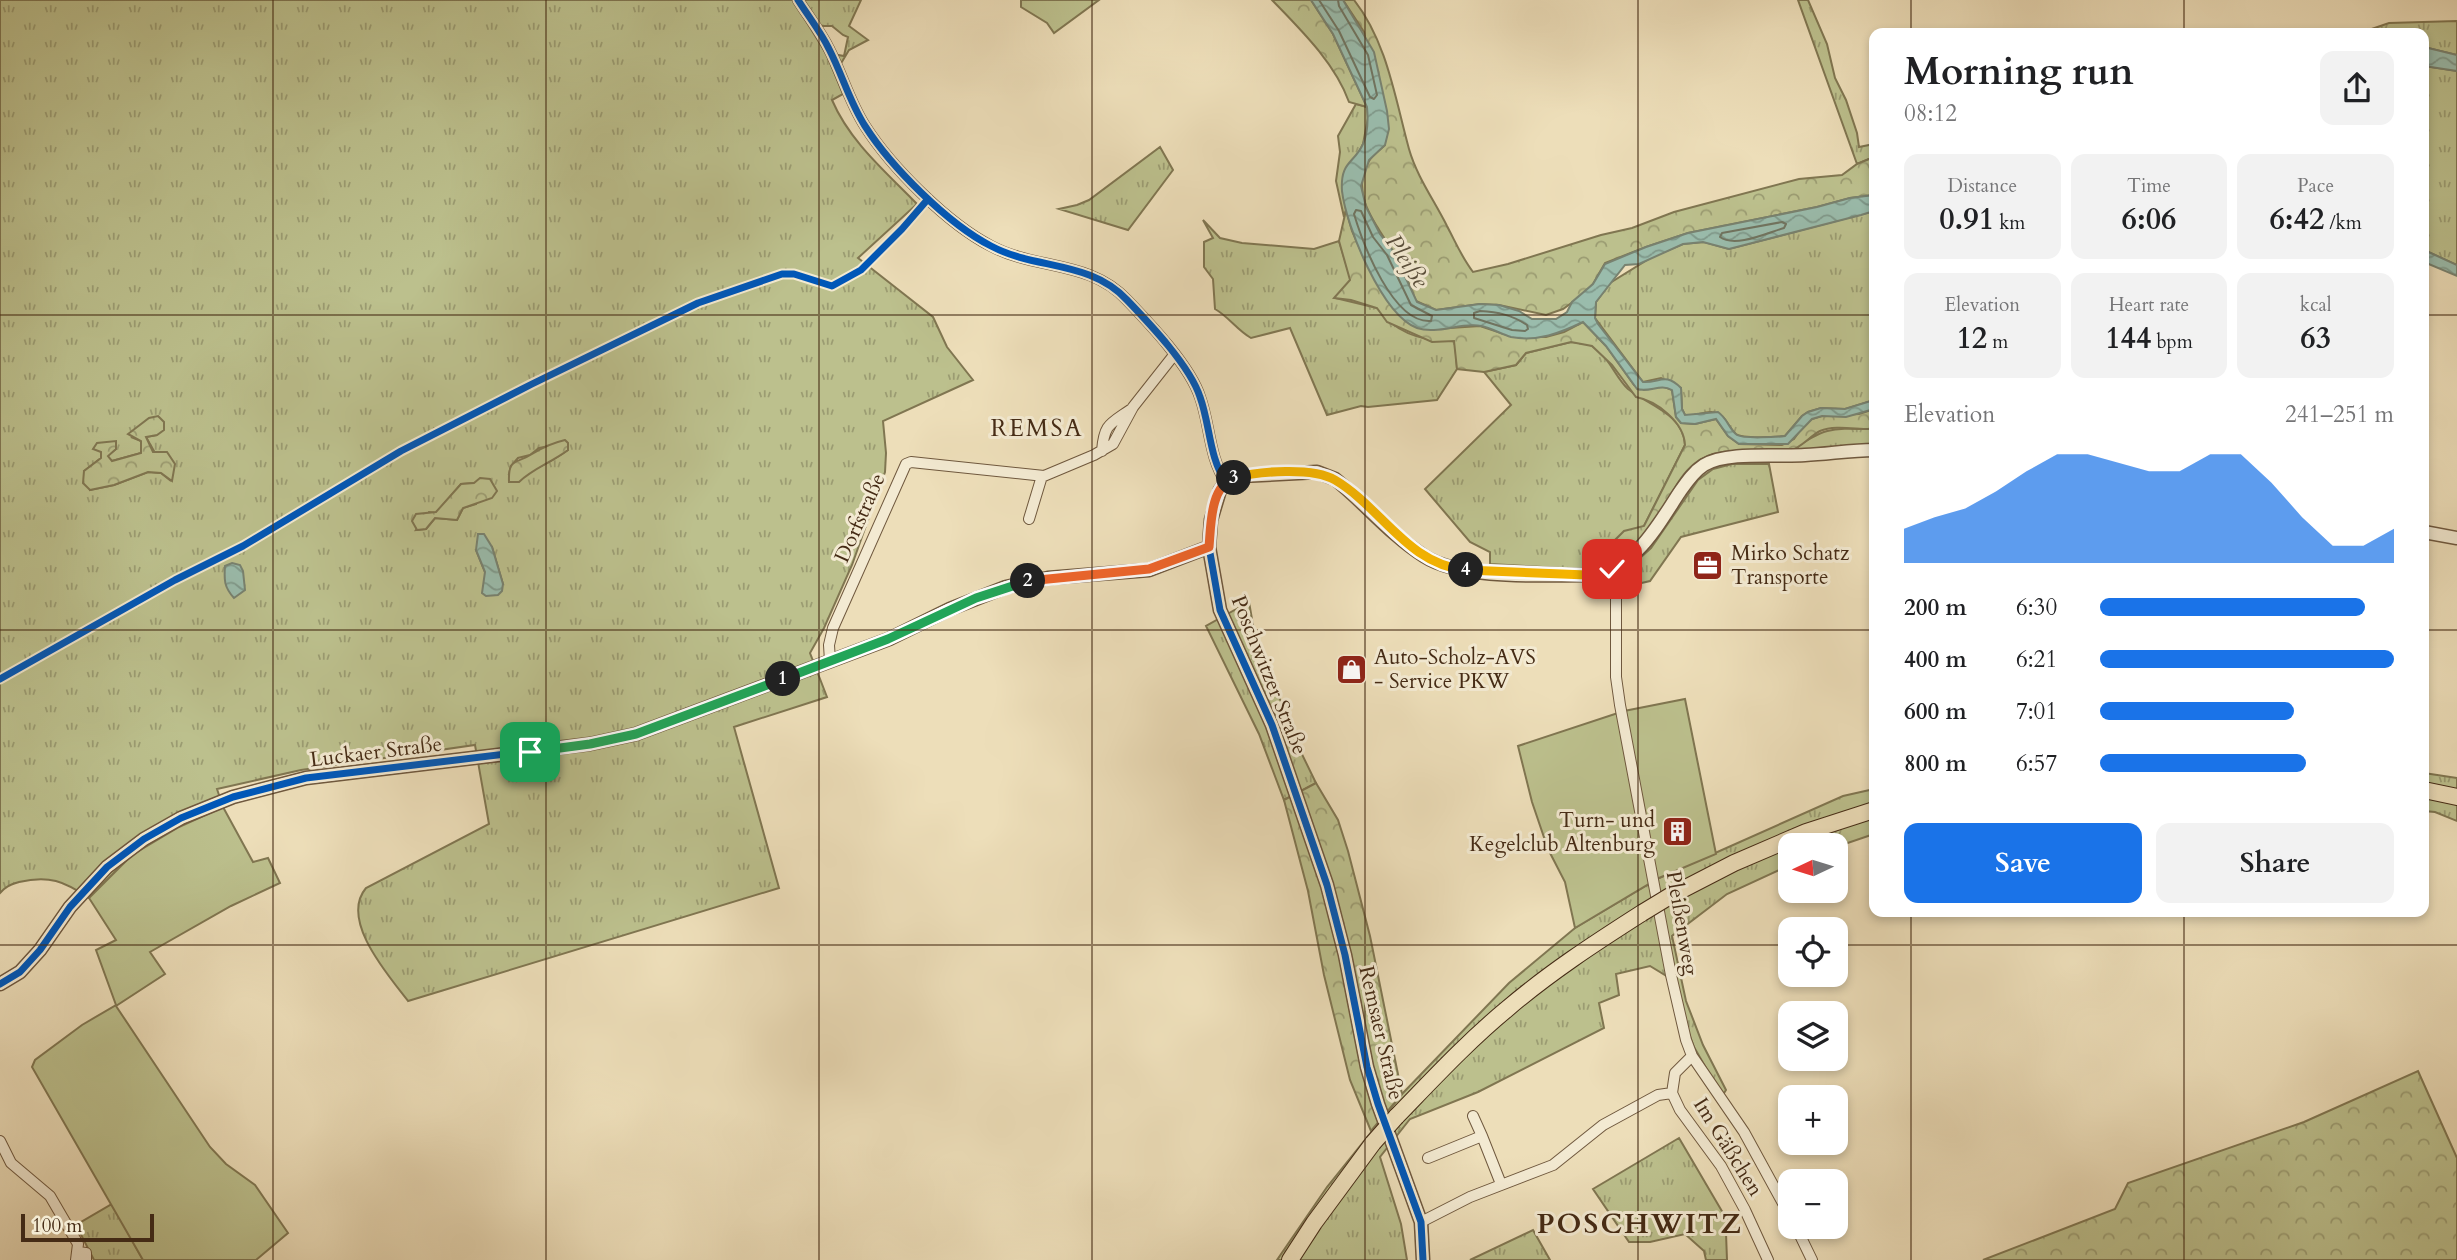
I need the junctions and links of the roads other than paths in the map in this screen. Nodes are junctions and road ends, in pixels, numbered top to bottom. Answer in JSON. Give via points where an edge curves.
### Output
{"nodes":[{"id":1,"x":798,"y":0,"type":"edge"},
{"id":2,"x":1174,"y":355,"type":"junction"},
{"id":3,"x":1869,"y":450,"type":"edge"},
{"id":4,"x":1042,"y":476,"type":"junction"},
{"id":5,"x":1226,"y":482,"type":"junction"},
{"id":6,"x":1028,"y":519,"type":"dead end"},
{"id":7,"x":2429,"y":533,"type":"edge"},
{"id":8,"x":2457,"y":538,"type":"edge"},
{"id":9,"x":1209,"y":547,"type":"junction"},
{"id":10,"x":1612,"y":569,"type":"junction"},
{"id":11,"x":830,"y":661,"type":"junction"},
{"id":12,"x":2429,"y":791,"type":"edge"},
{"id":13,"x":2457,"y":797,"type":"edge"},
{"id":14,"x":1869,"y":812,"type":"edge"},
{"id":15,"x":1304,"y":813,"type":"joint"},
{"id":16,"x":0,"y":985,"type":"edge"},
{"id":17,"x":1692,"y":1056,"type":"junction"},
{"id":18,"x":1672,"y":1093,"type":"junction"},
{"id":19,"x":1473,"y":1116,"type":"dead end"},
{"id":20,"x":1482,"y":1136,"type":"junction"},
{"id":21,"x":0,"y":1141,"type":"edge"},
{"id":22,"x":1427,"y":1158,"type":"dead end"},
{"id":23,"x":0,"y":1163,"type":"edge"},
{"id":24,"x":11,"y":1163,"type":"junction"},
{"id":25,"x":1501,"y":1184,"type":"junction"},
{"id":26,"x":1778,"y":1194,"type":"edge"},
{"id":27,"x":1421,"y":1222,"type":"junction"},
{"id":28,"x":1802,"y":1239,"type":"edge"},
{"id":29,"x":77,"y":1256,"type":"edge"},
{"id":30,"x":86,"y":1260,"type":"edge"},
{"id":31,"x":1290,"y":1260,"type":"edge"},
{"id":32,"x":1423,"y":1260,"type":"edge"},
{"id":33,"x":1768,"y":1260,"type":"edge"},
{"id":34,"x":1812,"y":1260,"type":"edge"}],
"edges":[{"from":1,"to":2,"type":"street","via":[[829,47],[864,125],[928,199],[993,247],[1090,274],[1110,284]]},
{"from":2,"to":4,"type":"street","name":"Dorfstraße","via":[[1133,407],[1107,428],[1102,452]]},
{"from":2,"to":5,"type":"street","via":[[1200,394],[1217,468]]},
{"from":3,"to":10,"type":"street","via":[[1729,457],[1705,464],[1690,478],[1650,537]]},
{"from":4,"to":6,"type":"street"},
{"from":4,"to":11,"type":"street","name":"Dorfstraße","via":[[906,464],[833,628]]},
{"from":5,"to":9,"type":"street","name":"Poschwitzer Straße","via":[[1211,520]]},
{"from":5,"to":10,"type":"street","via":[[1241,476],[1317,472],[1350,491],[1422,555],[1458,569],[1587,575]]},
{"from":7,"to":8,"type":"street"},
{"from":9,"to":11,"type":"street","name":"Luckaer Straße","via":[[1149,569],[1048,578],[1006,587]]},
{"from":9,"to":15,"type":"street","name":"Poschwitzer Straße","via":[[1220,610],[1272,725]]},
{"from":10,"to":17,"type":"street","name":"Pleißenweg","via":[[1620,705],[1671,975]]},
{"from":11,"to":16,"type":"street","name":"Luckaer Straße","via":[[636,734],[590,744],[306,778],[233,797],[181,818],[107,867],[70,907],[40,950]]},
{"from":12,"to":13,"type":"highway"},
{"from":14,"to":31,"type":"highway","bridge":true,"via":[[1806,832],[1670,896],[1580,953],[1506,1009],[1457,1053],[1373,1143]]},
{"from":15,"to":27,"type":"street","name":"Remsaer Straße","via":[[1345,955],[1367,1067]]},
{"from":17,"to":18,"type":"street","via":[[1675,1073]]},
{"from":17,"to":26,"type":"street","name":"Pleißenweg","via":[[1744,1132]]},
{"from":18,"to":25,"type":"street","via":[[1658,1095],[1602,1125],[1553,1165]]},
{"from":18,"to":33,"type":"street","name":"Im Gäßchen","via":[[1721,1166]]},
{"from":19,"to":20,"type":"street"},
{"from":20,"to":22,"type":"street"},
{"from":20,"to":25,"type":"street"},
{"from":21,"to":24,"type":"street"},
{"from":23,"to":24,"type":"street"},
{"from":24,"to":29,"type":"street","via":[[50,1196],[78,1244]]},
{"from":25,"to":27,"type":"street"},
{"from":27,"to":32,"type":"street","name":"Remsaer Straße"},
{"from":28,"to":34,"type":"street"},
{"from":29,"to":30,"type":"street","via":[[86,1253]]}]}
